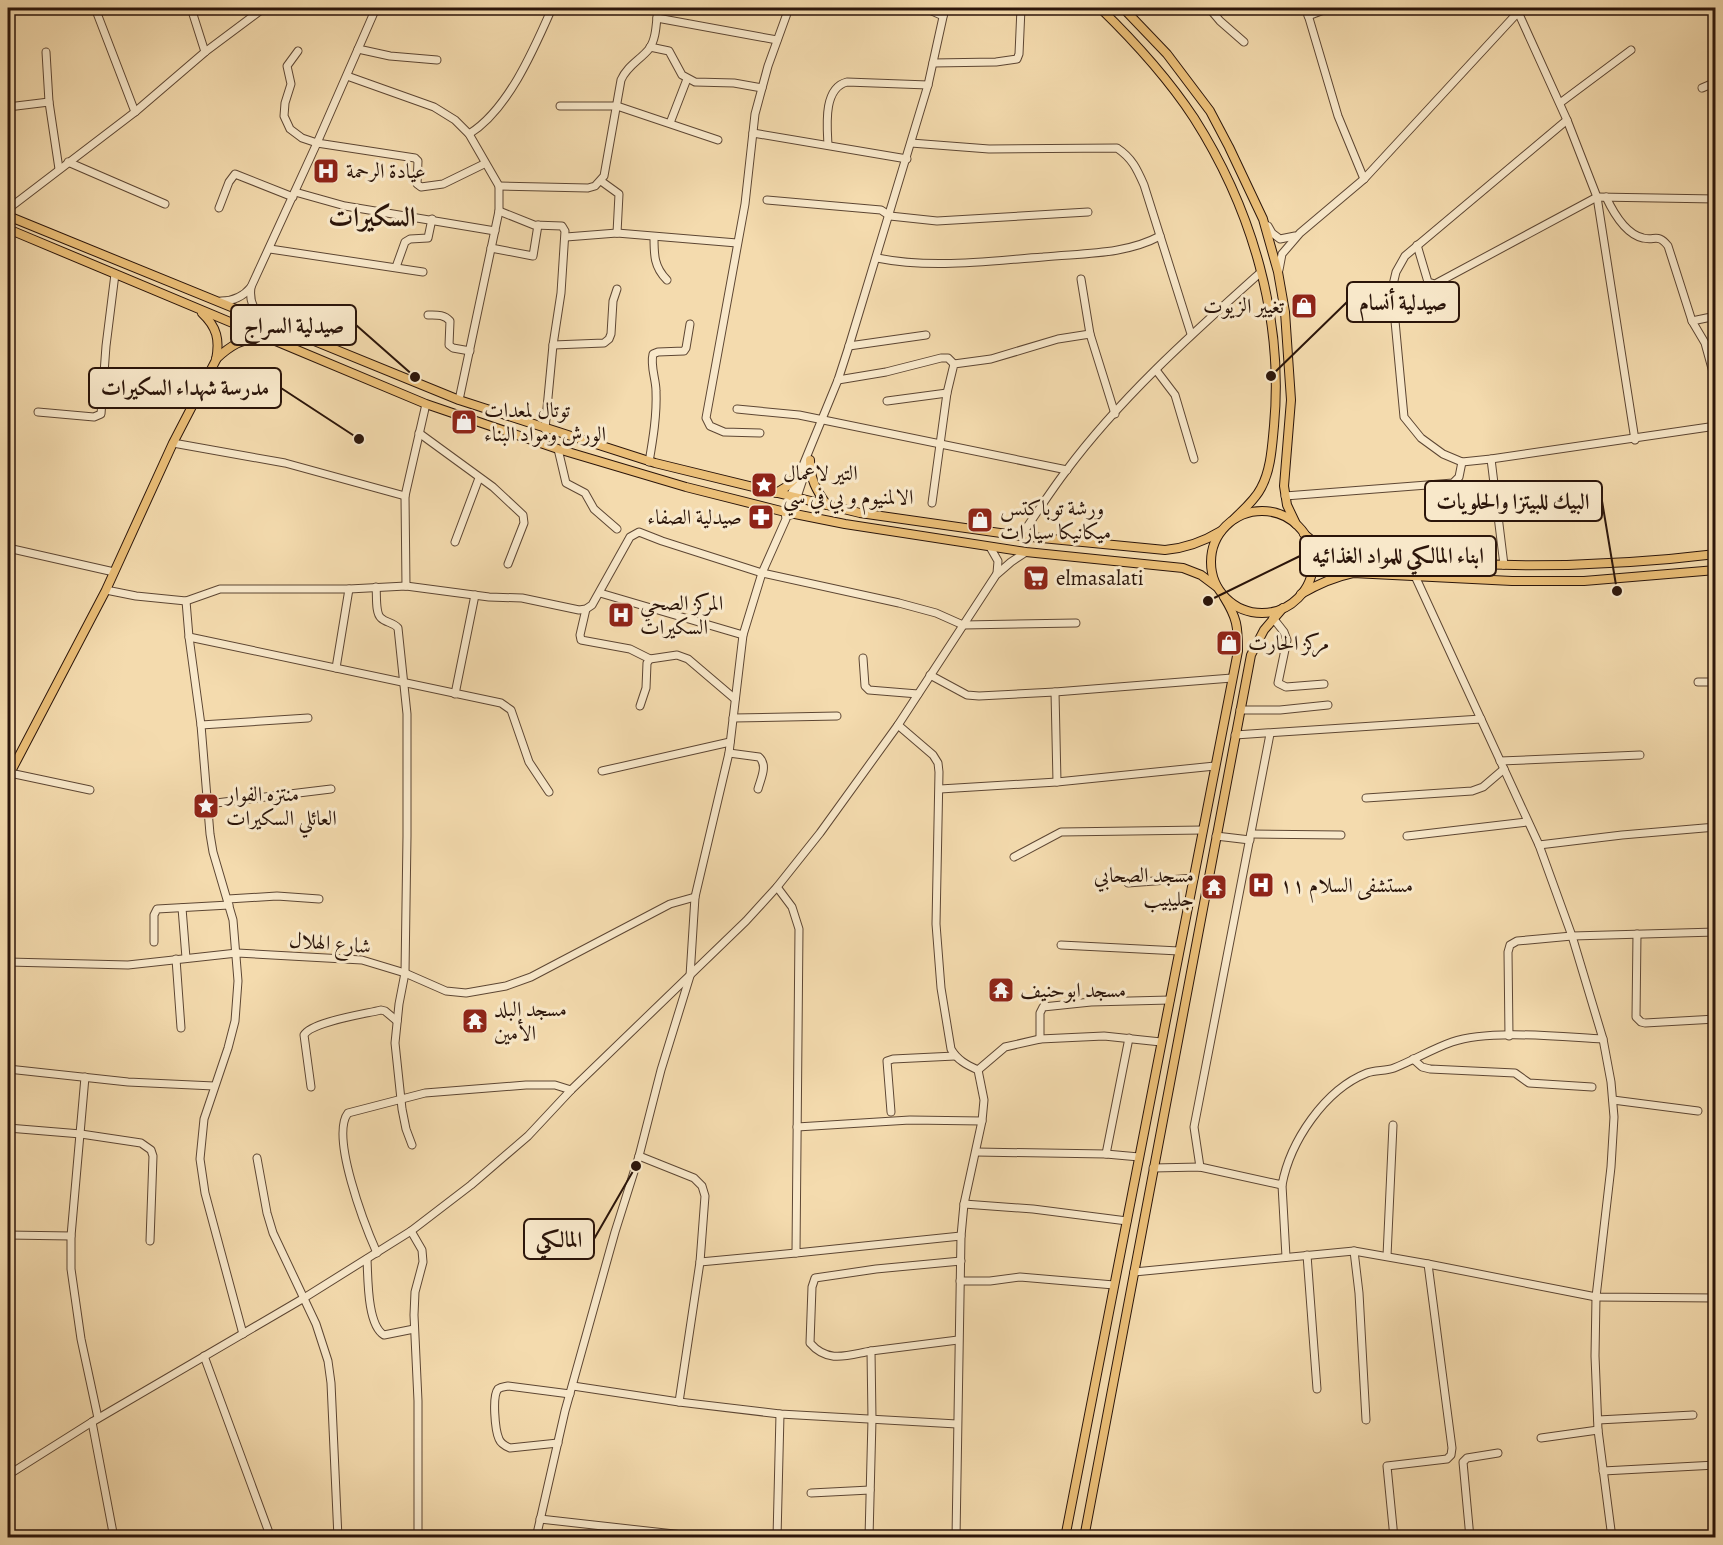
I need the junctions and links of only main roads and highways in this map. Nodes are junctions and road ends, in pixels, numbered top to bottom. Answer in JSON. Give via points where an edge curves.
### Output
{"nodes":[{"id":1,"x":1100,"y":8,"type":"edge"},
{"id":2,"x":1123,"y":8,"type":"edge"},
{"id":3,"x":8,"y":216,"type":"edge"},
{"id":4,"x":8,"y":229,"type":"edge"},
{"id":5,"x":194,"y":308,"type":"junction"},
{"id":6,"x":272,"y":340,"type":"junction"},
{"id":7,"x":216,"y":360,"type":"junction"},
{"id":8,"x":810,"y":460,"type":"road end"},
{"id":9,"x":799,"y":475,"type":"road end"},
{"id":10,"x":776,"y":493,"type":"junction"},
{"id":11,"x":826,"y":505,"type":"junction"},
{"id":12,"x":1234,"y":519,"type":"junction"},
{"id":13,"x":1296,"y":524,"type":"junction"},
{"id":14,"x":1221,"y":531,"type":"junction"},
{"id":15,"x":1304,"y":534,"type":"junction"},
{"id":16,"x":1716,"y":554,"type":"edge"},
{"id":17,"x":1716,"y":570,"type":"edge"},
{"id":18,"x":1217,"y":587,"type":"junction"},
{"id":19,"x":1301,"y":594,"type":"junction"},
{"id":20,"x":1224,"y":597,"type":"junction"},
{"id":21,"x":1283,"y":608,"type":"junction"},
{"id":22,"x":9,"y":775,"type":"edge"},
{"id":23,"x":1065,"y":1538,"type":"edge"},
{"id":24,"x":1084,"y":1538,"type":"edge"}],
"edges":[{"from":1,"to":12,"type":"main road","via":[[1156,66],[1195,120],[1232,189],[1266,290],[1276,361],[1272,443],[1261,489]]},
{"from":2,"to":13,"type":"main road","via":[[1167,54],[1210,111],[1263,219],[1285,312],[1291,400],[1285,496]]},
{"from":3,"to":10,"type":"main road","via":[[459,400],[649,462]]},
{"from":4,"to":5,"type":"main road"},
{"from":5,"to":6,"type":"main road"},
{"from":5,"to":7,"type":"main road","via":[[217,333]]},
{"from":6,"to":7,"type":"main road","via":[[254,338],[238,342]]},
{"from":6,"to":18,"type":"main road","via":[[426,404],[558,449],[788,515],[1026,552],[1183,568]]},
{"from":7,"to":22,"type":"main road","via":[[106,590]]},
{"from":8,"to":11,"type":"main road","via":[[813,484]]},
{"from":9,"to":10,"type":"main road"},
{"from":10,"to":11,"type":"main road"},
{"from":11,"to":14,"type":"main road","via":[[1022,536],[1165,550],[1201,543]]},
{"from":12,"to":13,"type":"main road","via":[[1266,511]]},
{"from":12,"to":14,"type":"main road"},
{"from":13,"to":15,"type":"main road"},
{"from":14,"to":18,"type":"main road","via":[[1211,564]]},
{"from":15,"to":16,"type":"main road","via":[[1321,548],[1357,558],[1588,565]]},
{"from":15,"to":19,"type":"main road","via":[[1312,565]]},
{"from":17,"to":19,"type":"main road","via":[[1584,581],[1353,573]]},
{"from":18,"to":20,"type":"main road"},
{"from":19,"to":21,"type":"main road"},
{"from":20,"to":21,"type":"main road","via":[[1252,612]]},
{"from":20,"to":23,"type":"main road","via":[[1235,615],[1238,651]]},
{"from":21,"to":24,"type":"main road","via":[[1251,655]]}]}
